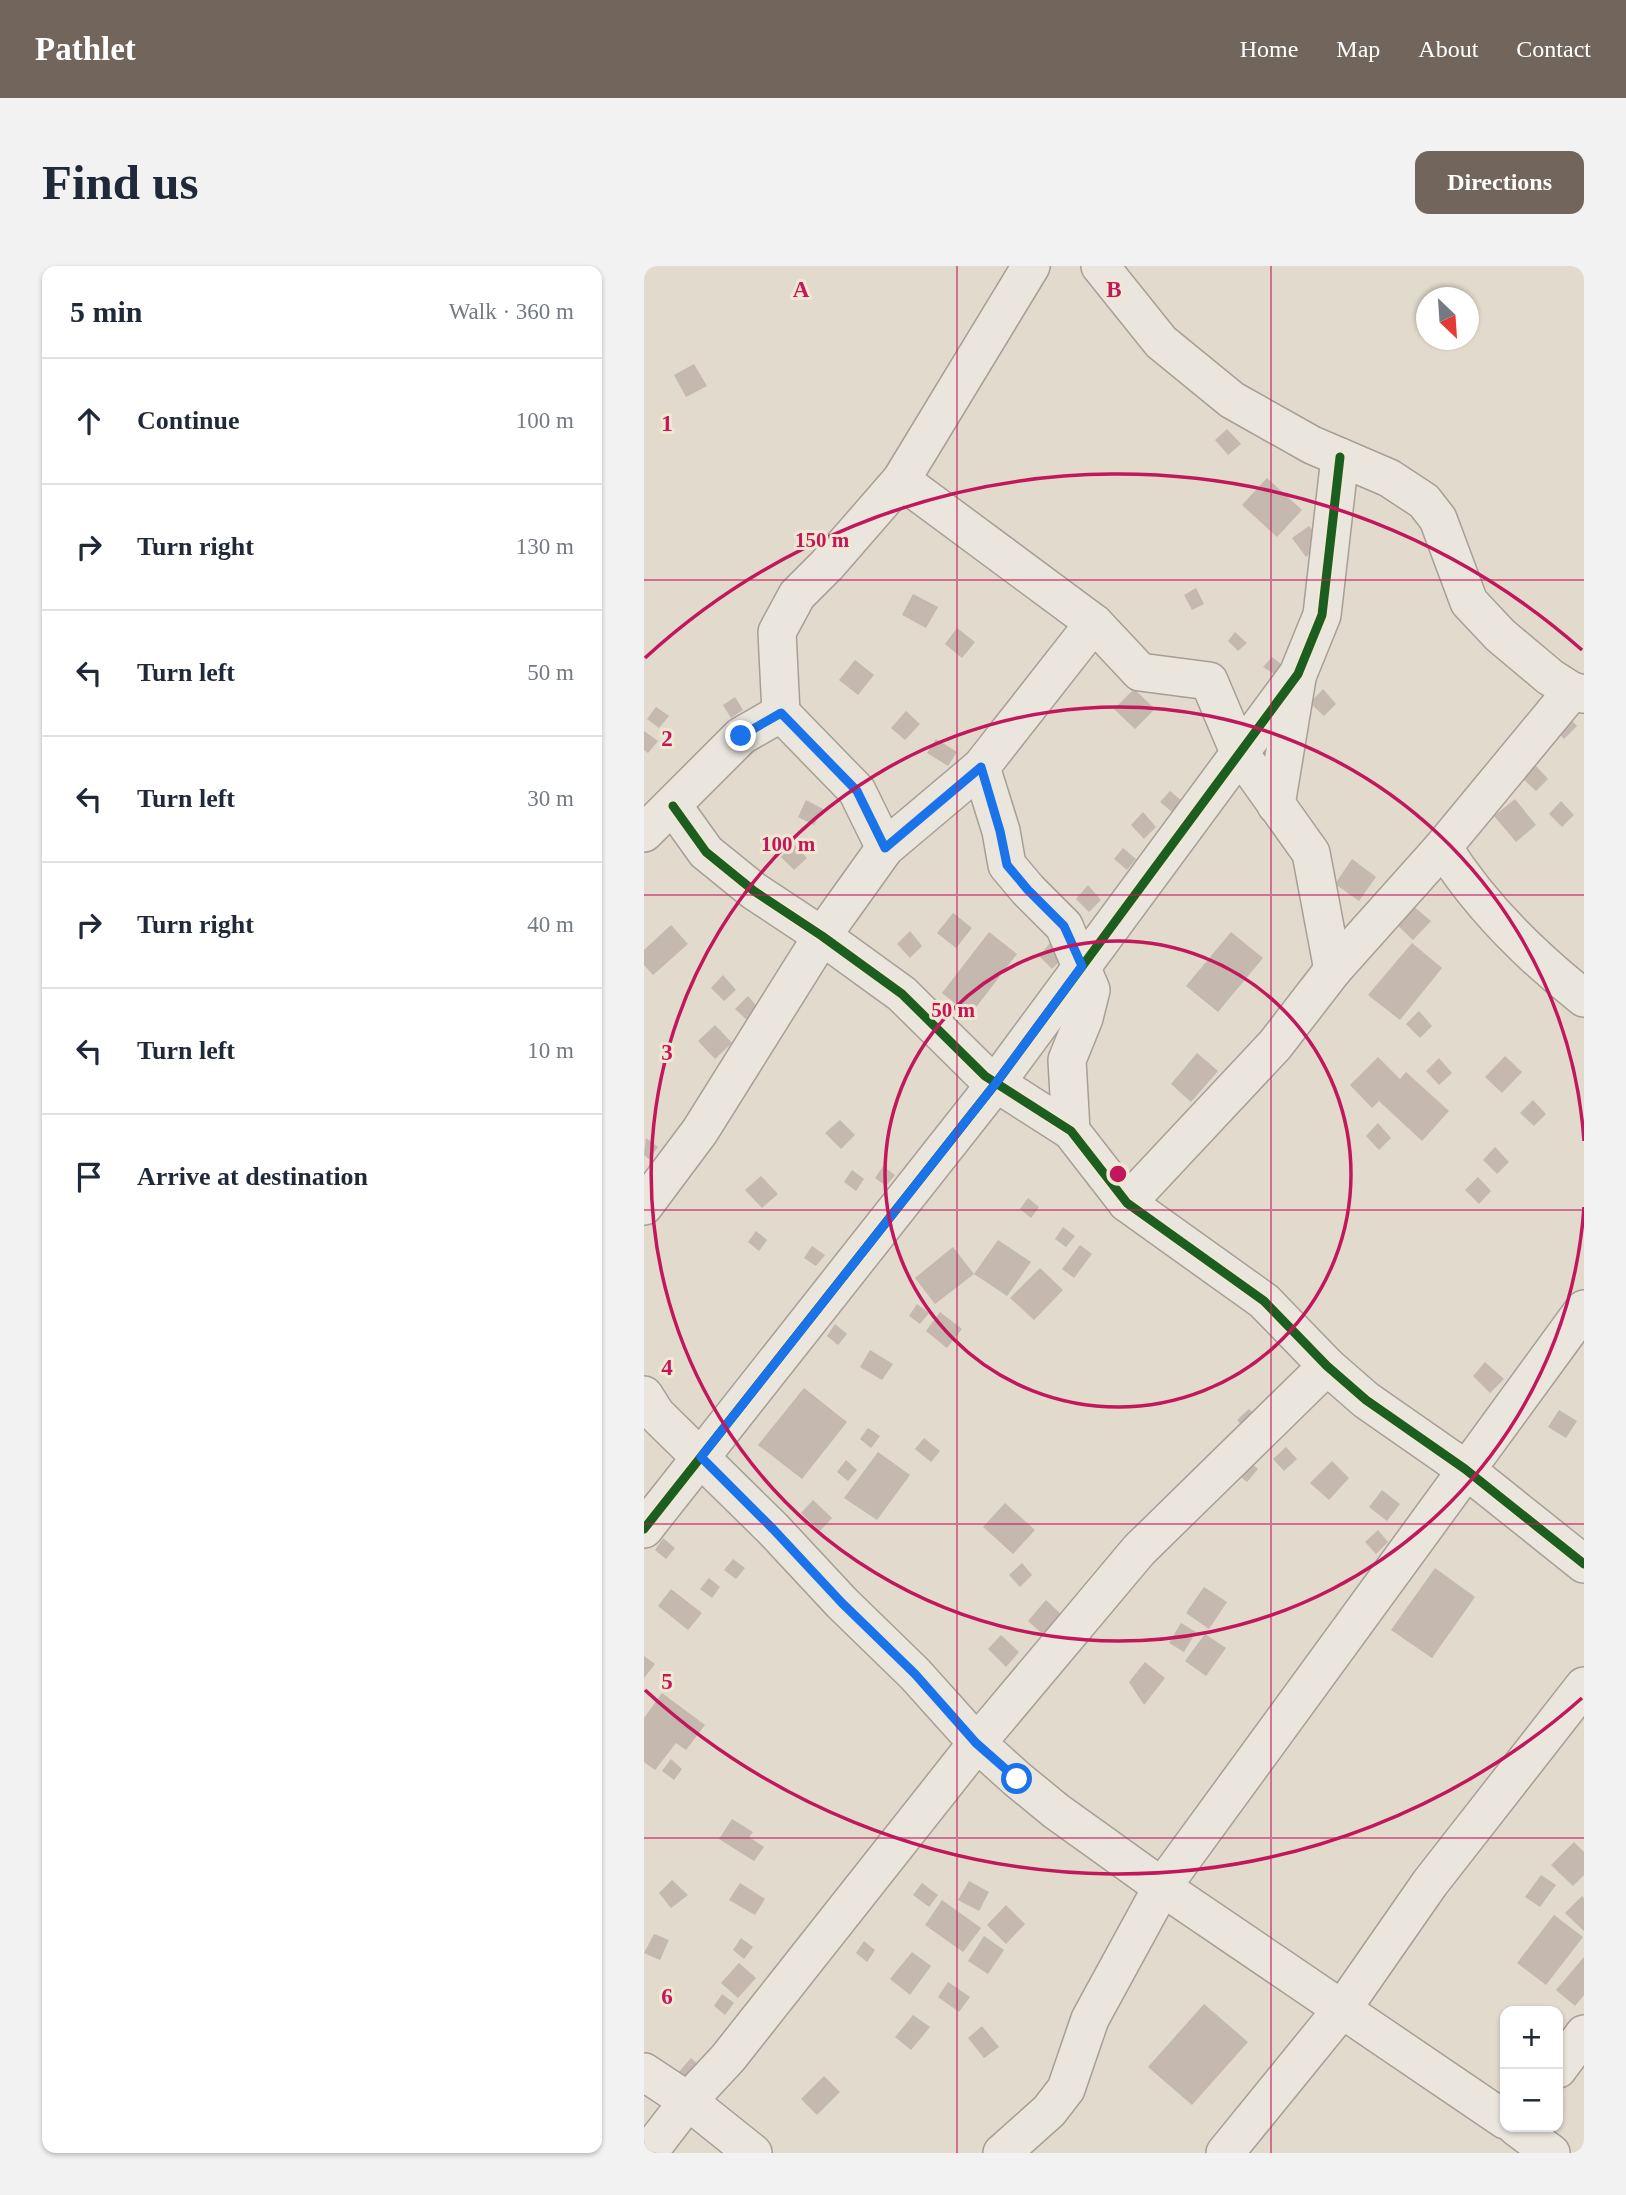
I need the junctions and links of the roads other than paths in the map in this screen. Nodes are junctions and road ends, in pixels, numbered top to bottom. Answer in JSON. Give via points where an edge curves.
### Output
{"nodes":[{"id":1,"x":1031,"y":266,"type":"edge"},
{"id":2,"x":1100,"y":266,"type":"edge"},
{"id":3,"x":1340,"y":457,"type":"junction"},
{"id":4,"x":901,"y":480,"type":"junction"},
{"id":5,"x":1094,"y":622,"type":"junction"},
{"id":6,"x":1298,"y":674,"type":"junction"},
{"id":7,"x":1578,"y":693,"type":"edge"},
{"id":8,"x":781,"y":713,"type":"junction"},
{"id":9,"x":1239,"y":752,"type":"junction"},
{"id":10,"x":981,"y":767,"type":"junction"},
{"id":11,"x":1276,"y":805,"type":"junction"},
{"id":12,"x":673,"y":806,"type":"junction"},
{"id":13,"x":644,"y":833,"type":"edge"},
{"id":14,"x":1444,"y":847,"type":"junction"},
{"id":15,"x":885,"y":848,"type":"junction"},
{"id":16,"x":822,"y":936,"type":"junction"},
{"id":17,"x":1082,"y":966,"type":"junction"},
{"id":18,"x":1333,"y":970,"type":"junction"},
{"id":19,"x":1582,"y":993,"type":"edge"},
{"id":20,"x":996,"y":1083,"type":"junction"},
{"id":21,"x":1070,"y":1131,"type":"junction"},
{"id":22,"x":1127,"y":1203,"type":"junction"},
{"id":23,"x":644,"y":1206,"type":"edge"},
{"id":24,"x":1584,"y":1309,"type":"edge"},
{"id":25,"x":1327,"y":1366,"type":"junction"},
{"id":26,"x":644,"y":1395,"type":"edge"},
{"id":27,"x":701,"y":1457,"type":"junction"},
{"id":28,"x":1465,"y":1469,"type":"junction"},
{"id":29,"x":644,"y":1529,"type":"edge"},
{"id":30,"x":1584,"y":1564,"type":"edge"},
{"id":31,"x":1584,"y":1686,"type":"edge"},
{"id":32,"x":976,"y":1743,"type":"junction"},
{"id":33,"x":1162,"y":1887,"type":"junction"},
{"id":34,"x":1343,"y":2008,"type":"junction"},
{"id":35,"x":1584,"y":2034,"type":"edge"},
{"id":36,"x":1563,"y":2062,"type":"edge"},
{"id":37,"x":644,"y":2072,"type":"edge"},
{"id":38,"x":688,"y":2101,"type":"junction"},
{"id":39,"x":1500,"y":2117,"type":"edge"},
{"id":40,"x":1523,"y":2132,"type":"edge"},
{"id":41,"x":648,"y":2153,"type":"edge"},
{"id":42,"x":753,"y":2153,"type":"edge"},
{"id":43,"x":1002,"y":2153,"type":"edge"},
{"id":44,"x":1225,"y":2153,"type":"edge"},
{"id":45,"x":1551,"y":2153,"type":"edge"}],
"edges":[{"from":1,"to":4,"type":"street"},
{"from":2,"to":3,"type":"street","via":[[1161,342],[1232,400]]},
{"from":3,"to":6,"type":"street","via":[[1322,615]]},
{"from":3,"to":7,"type":"street","via":[[1389,478],[1424,500],[1438,519],[1469,602],[1550,677]]},
{"from":4,"to":5,"type":"street"},
{"from":4,"to":8,"type":"street","via":[[797,595],[778,632]]},
{"from":5,"to":9,"type":"street","via":[[1140,672],[1209,681]]},
{"from":5,"to":10,"type":"street"},
{"from":6,"to":9,"type":"street"},
{"from":6,"to":11,"type":"street"},
{"from":7,"to":14,"type":"street"},
{"from":8,"to":12,"type":"street","via":[[741,736]]},
{"from":8,"to":15,"type":"street","via":[[857,791]]},
{"from":9,"to":11,"type":"street"},
{"from":9,"to":17,"type":"street"},
{"from":10,"to":15,"type":"street"},
{"from":10,"to":17,"type":"street","via":[[1007,865],[1064,926]]},
{"from":11,"to":18,"type":"street","via":[[1311,853]]},
{"from":12,"to":13,"type":"street"},
{"from":12,"to":16,"type":"street","via":[[706,852]]},
{"from":14,"to":18,"type":"street"},
{"from":14,"to":19,"type":"street","via":[[1461,874],[1542,965]]},
{"from":15,"to":16,"type":"street"},
{"from":16,"to":20,"type":"street","via":[[902,994]]},
{"from":16,"to":23,"type":"street","via":[[700,1131]]},
{"from":17,"to":20,"type":"street"},
{"from":17,"to":21,"type":"street","via":[[1091,990],[1067,1060]]},
{"from":18,"to":22,"type":"street","via":[[1275,1045]]},
{"from":20,"to":21,"type":"street"},
{"from":20,"to":27,"type":"street"},
{"from":21,"to":22,"type":"street"},
{"from":22,"to":25,"type":"street","via":[[1264,1301]]},
{"from":24,"to":28,"type":"street"},
{"from":25,"to":28,"type":"street","via":[[1366,1400]]},
{"from":25,"to":32,"type":"street","via":[[1139,1550]]},
{"from":26,"to":27,"type":"street","via":[[656,1414]]},
{"from":27,"to":29,"type":"street"},
{"from":27,"to":32,"type":"street","via":[[915,1674]]},
{"from":28,"to":30,"type":"street"},
{"from":28,"to":33,"type":"street"},
{"from":31,"to":34,"type":"street","via":[[1430,1883]]},
{"from":32,"to":33,"type":"street","via":[[1056,1811]]},
{"from":32,"to":38,"type":"street","via":[[728,2058]]},
{"from":33,"to":34,"type":"street"},
{"from":33,"to":43,"type":"street","via":[[1090,2019],[1066,2089],[1049,2111]]},
{"from":34,"to":39,"type":"street"},
{"from":34,"to":44,"type":"street"},
{"from":35,"to":36,"type":"street"},
{"from":37,"to":38,"type":"street"},
{"from":38,"to":41,"type":"street"},
{"from":38,"to":42,"type":"street"},
{"from":40,"to":45,"type":"street"}]}
